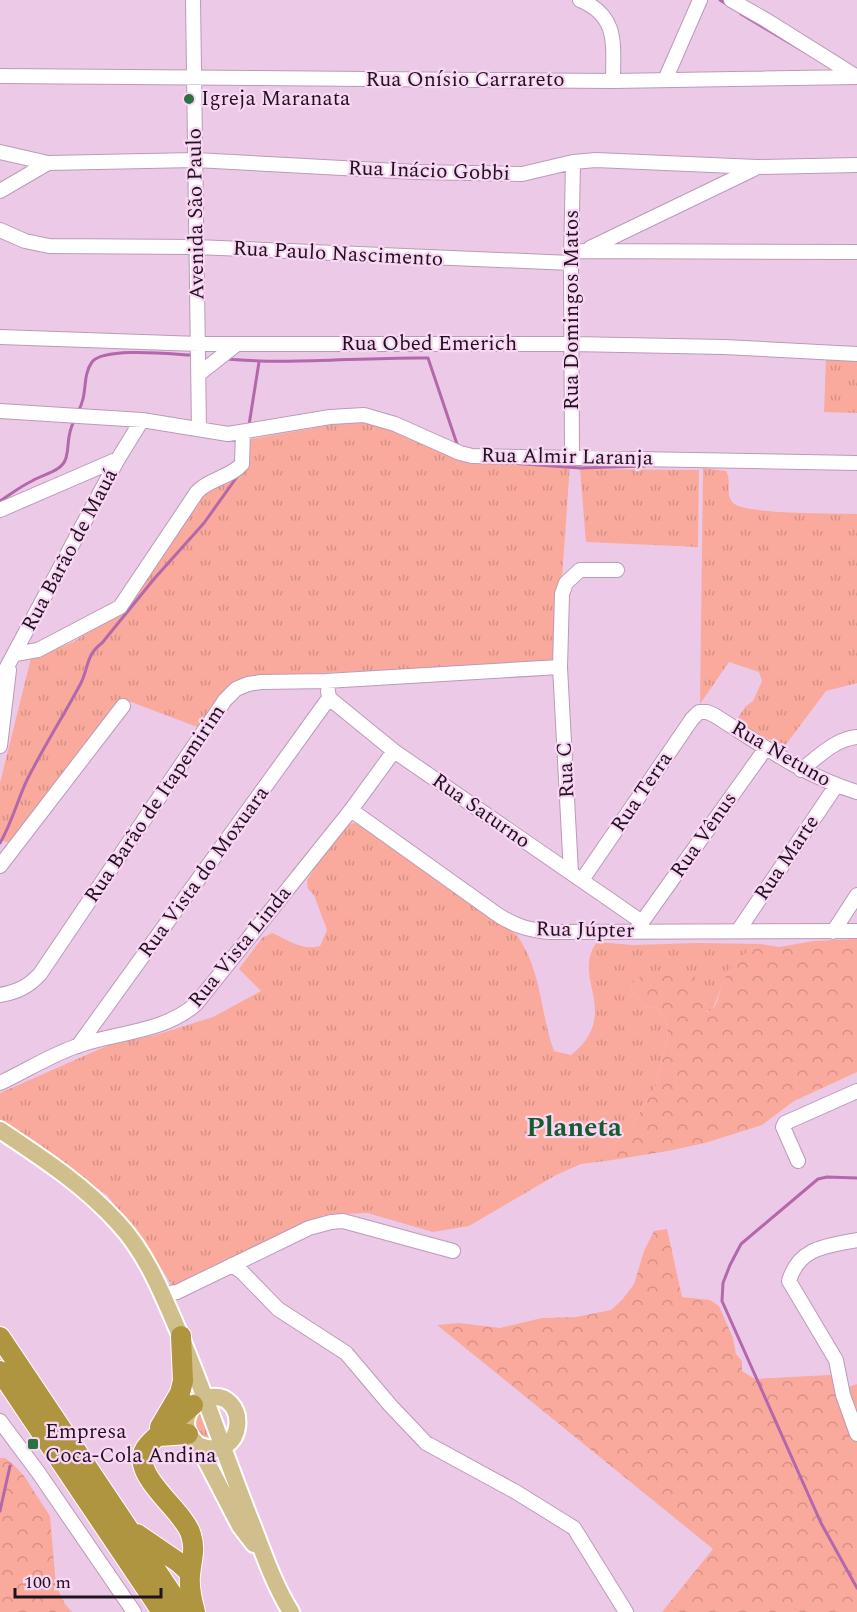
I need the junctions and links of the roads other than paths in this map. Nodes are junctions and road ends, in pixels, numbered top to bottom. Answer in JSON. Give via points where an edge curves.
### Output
{"nodes":[{"id":1,"x":193,"y":0,"type":"edge"},
{"id":2,"x":580,"y":0,"type":"edge"},
{"id":3,"x":700,"y":0,"type":"edge"},
{"id":4,"x":731,"y":0,"type":"edge"},
{"id":5,"x":0,"y":76,"type":"edge"},
{"id":6,"x":855,"y":77,"type":"edge"},
{"id":7,"x":194,"y":78,"type":"junction"},
{"id":8,"x":665,"y":80,"type":"junction"},
{"id":9,"x":613,"y":81,"type":"junction"},
{"id":10,"x":0,"y":152,"type":"edge"},
{"id":11,"x":195,"y":160,"type":"junction"},
{"id":12,"x":573,"y":162,"type":"junction"},
{"id":13,"x":48,"y":163,"type":"junction"},
{"id":14,"x":857,"y":165,"type":"edge"},
{"id":15,"x":757,"y":167,"type":"junction"},
{"id":16,"x":0,"y":191,"type":"edge"},
{"id":17,"x":0,"y":230,"type":"edge"},
{"id":18,"x":196,"y":247,"type":"junction"},
{"id":19,"x":586,"y":251,"type":"junction"},
{"id":20,"x":857,"y":252,"type":"edge"},
{"id":21,"x":571,"y":257,"type":"junction"},
{"id":22,"x":0,"y":337,"type":"edge"},
{"id":23,"x":199,"y":344,"type":"junction"},
{"id":24,"x":237,"y":344,"type":"junction"},
{"id":25,"x":572,"y":344,"type":"junction"},
{"id":26,"x":857,"y":354,"type":"edge"},
{"id":27,"x":199,"y":374,"type":"junction"},
{"id":28,"x":0,"y":411,"type":"edge"},
{"id":29,"x":142,"y":420,"type":"junction"},
{"id":30,"x":199,"y":429,"type":"junction"},
{"id":31,"x":243,"y":432,"type":"junction"},
{"id":32,"x":572,"y":458,"type":"junction"},
{"id":33,"x":118,"y":459,"type":"junction"},
{"id":34,"x":857,"y":463,"type":"edge"},
{"id":35,"x":0,"y":510,"type":"edge"},
{"id":36,"x":617,"y":570,"type":"dead end"},
{"id":37,"x":12,"y":659,"type":"junction"},
{"id":38,"x":561,"y":667,"type":"junction"},
{"id":39,"x":0,"y":680,"type":"edge"},
{"id":40,"x":326,"y":681,"type":"junction"},
{"id":41,"x":329,"y":698,"type":"junction"},
{"id":42,"x":123,"y":706,"type":"dead end"},
{"id":43,"x":706,"y":712,"type":"joint"},
{"id":44,"x":857,"y":737,"type":"edge"},
{"id":45,"x":0,"y":746,"type":"edge"},
{"id":46,"x":766,"y":748,"type":"junction"},
{"id":47,"x":394,"y":751,"type":"junction"},
{"id":48,"x":801,"y":770,"type":"junction"},
{"id":49,"x":836,"y":786,"type":"junction"},
{"id":50,"x":857,"y":792,"type":"edge"},
{"id":51,"x":351,"y":810,"type":"junction"},
{"id":52,"x":0,"y":866,"type":"edge"},
{"id":53,"x":576,"y":877,"type":"junction"},
{"id":54,"x":857,"y":895,"type":"edge"},
{"id":55,"x":639,"y":926,"type":"junction"},
{"id":56,"x":738,"y":931,"type":"junction"},
{"id":57,"x":857,"y":931,"type":"edge"},
{"id":58,"x":832,"y":932,"type":"junction"},
{"id":59,"x":0,"y":995,"type":"edge"},
{"id":60,"x":78,"y":1046,"type":"junction"},
{"id":61,"x":0,"y":1083,"type":"edge"},
{"id":62,"x":857,"y":1091,"type":"edge"},
{"id":63,"x":0,"y":1130,"type":"edge"},
{"id":64,"x":798,"y":1161,"type":"dead end"},
{"id":65,"x":857,"y":1240,"type":"edge"},
{"id":66,"x":453,"y":1251,"type":"dead end"},
{"id":67,"x":232,"y":1265,"type":"junction"},
{"id":68,"x":163,"y":1294,"type":"junction"},
{"id":69,"x":181,"y":1336,"type":"junction"},
{"id":70,"x":1,"y":1340,"type":"edge"},
{"id":71,"x":0,"y":1371,"type":"edge"},
{"id":72,"x":0,"y":1393,"type":"edge"},
{"id":73,"x":204,"y":1400,"type":"junction"},
{"id":74,"x":0,"y":1421,"type":"edge"},
{"id":75,"x":857,"y":1434,"type":"edge"},
{"id":76,"x":45,"y":1438,"type":"junction"},
{"id":77,"x":155,"y":1439,"type":"junction"},
{"id":78,"x":193,"y":1440,"type":"junction"},
{"id":79,"x":228,"y":1443,"type":"junction"},
{"id":80,"x":176,"y":1510,"type":"junction"},
{"id":81,"x":127,"y":1527,"type":"junction"},
{"id":82,"x":158,"y":1549,"type":"junction"},
{"id":83,"x":264,"y":1557,"type":"junction"},
{"id":84,"x":190,"y":1579,"type":"junction"},
{"id":85,"x":174,"y":1608,"type":"edge"},
{"id":86,"x":134,"y":1612,"type":"edge"},
{"id":87,"x":195,"y":1612,"type":"edge"},
{"id":88,"x":291,"y":1612,"type":"edge"},
{"id":89,"x":626,"y":1612,"type":"edge"}],
"edges":[{"from":1,"to":7,"type":"street","name":"Avenida São Paulo"},
{"from":2,"to":9,"type":"street","via":[[597,8],[609,22]]},
{"from":3,"to":8,"type":"street"},
{"from":4,"to":6,"type":"street"},
{"from":5,"to":7,"type":"street","name":"Rua Onísio Carrareto"},
{"from":6,"to":8,"type":"street","name":"Rua Onísio Carrareto"},
{"from":7,"to":9,"type":"street","name":"Rua Onísio Carrareto"},
{"from":7,"to":11,"type":"street","name":"Avenida São Paulo"},
{"from":8,"to":9,"type":"street","name":"Rua Onísio Carrareto"},
{"from":10,"to":13,"type":"street","name":"Rua Inácio Gobbi"},
{"from":11,"to":12,"type":"street","name":"Rua Inácio Gobbi","via":[[522,174]]},
{"from":11,"to":13,"type":"street","name":"Rua Inácio Gobbi"},
{"from":11,"to":18,"type":"street","name":"Avenida São Paulo"},
{"from":12,"to":15,"type":"street","name":"Rua Inácio Gobbi"},
{"from":12,"to":21,"type":"street","name":"Rua Domingos Matos"},
{"from":13,"to":16,"type":"street"},
{"from":14,"to":15,"type":"street","name":"Rua Inácio Gobbi"},
{"from":15,"to":19,"type":"street"},
{"from":17,"to":18,"type":"street","name":"Rua Paulo Nascimento","via":[[49,246]]},
{"from":18,"to":21,"type":"street","name":"Rua Paulo Nascimento"},
{"from":18,"to":23,"type":"street","name":"Avenida São Paulo"},
{"from":19,"to":20,"type":"street","name":"Rua Paulo Nascimento"},
{"from":19,"to":21,"type":"street","name":"Rua Paulo Nascimento"},
{"from":21,"to":25,"type":"street","name":"Rua Domingos Matos"},
{"from":22,"to":23,"type":"street","name":"Rua Obed Emerich"},
{"from":23,"to":24,"type":"street","name":"Rua Obed Emerich"},
{"from":23,"to":27,"type":"street","name":"Avenida São Paulo"},
{"from":24,"to":25,"type":"street","name":"Rua Obed Emerich"},
{"from":24,"to":27,"type":"street"},
{"from":25,"to":26,"type":"street","name":"Rua Obed Emerich"},
{"from":25,"to":32,"type":"street","name":"Rua Domingos Matos"},
{"from":27,"to":30,"type":"street","name":"Avenida São Paulo"},
{"from":28,"to":29,"type":"street","name":"Rua Almir Laranja"},
{"from":29,"to":30,"type":"street","name":"Rua Almir Laranja"},
{"from":29,"to":33,"type":"street","name":"Rua Barão de Mauá"},
{"from":30,"to":31,"type":"street","name":"Rua Almir Laranja"},
{"from":31,"to":32,"type":"street","name":"Rua Almir Laranja","via":[[364,415],[472,456]]},
{"from":31,"to":37,"type":"street","via":[[240,467],[206,483],[197,492],[120,607],[38,650]]},
{"from":32,"to":34,"type":"street","name":"Rua Almir Laranja"},
{"from":33,"to":35,"type":"street"},
{"from":33,"to":37,"type":"street","name":"Rua Barão de Mauá"},
{"from":36,"to":38,"type":"street","name":"Rua C","via":[[580,570],[566,583],[562,594]]},
{"from":37,"to":39,"type":"street","name":"Rua Barão de Mauá"},
{"from":37,"to":45,"type":"street"},
{"from":38,"to":40,"type":"street","name":"Rua Barão de Itapemirim"},
{"from":38,"to":53,"type":"street","name":"Rua C"},
{"from":40,"to":41,"type":"street"},
{"from":40,"to":59,"type":"street","name":"Rua Barão de Itapemirim","via":[[261,682],[236,689],[40,974],[22,990]]},
{"from":41,"to":47,"type":"street","name":"Rua Saturno"},
{"from":41,"to":60,"type":"street","name":"Rua Vista do Moxuara"},
{"from":42,"to":52,"type":"street"},
{"from":43,"to":46,"type":"street","name":"Rua Netuno"},
{"from":43,"to":53,"type":"street","name":"Rua Terra","via":[[699,712],[692,719]]},
{"from":44,"to":48,"type":"street","via":[[836,743]]},
{"from":46,"to":48,"type":"street","name":"Rua Netuno"},
{"from":46,"to":55,"type":"street","name":"Rua Vênus"},
{"from":47,"to":51,"type":"street","name":"Rua Vista Linda"},
{"from":47,"to":53,"type":"street","name":"Rua Saturno"},
{"from":48,"to":49,"type":"street","name":"Rua Netuno"},
{"from":49,"to":50,"type":"street","name":"Rua Netuno"},
{"from":49,"to":56,"type":"street","name":"Rua Marte"},
{"from":51,"to":55,"type":"street","name":"Rua Júpter","via":[[514,925],[549,932]]},
{"from":51,"to":60,"type":"street","name":"Rua Vista Linda","via":[[196,1004],[164,1023]]},
{"from":53,"to":55,"type":"street","name":"Rua Saturno"},
{"from":54,"to":58,"type":"street"},
{"from":55,"to":56,"type":"street","name":"Rua Júpter"},
{"from":56,"to":58,"type":"street","name":"Rua Júpter"},
{"from":57,"to":58,"type":"street","name":"Rua Júpter"},
{"from":60,"to":61,"type":"street","name":"Rua Vista Linda"},
{"from":62,"to":64,"type":"street","via":[[785,1124]]},
{"from":63,"to":68,"type":"main road","via":[[98,1201],[140,1251]]},
{"from":65,"to":75,"type":"street","via":[[809,1252],[789,1281],[836,1359]]},
{"from":66,"to":67,"type":"street","via":[[343,1221],[309,1228]]},
{"from":67,"to":68,"type":"street","via":[[177,1292]]},
{"from":67,"to":89,"type":"street","via":[[278,1309],[346,1353],[426,1443],[574,1528]]},
{"from":68,"to":69,"type":"main road"},
{"from":69,"to":73,"type":"main road"},
{"from":69,"to":77,"type":"highway","via":[[180,1393]]},
{"from":70,"to":81,"type":"highway"},
{"from":71,"to":76,"type":"highway"},
{"from":72,"to":76,"type":"highway"},
{"from":73,"to":77,"type":"highway"},
{"from":73,"to":78,"type":"main road","via":[[188,1414],[186,1424]]},
{"from":73,"to":79,"type":"main road"},
{"from":73,"to":79,"type":"main road","via":[[227,1401],[234,1408],[238,1429]]},
{"from":74,"to":86,"type":"street"},
{"from":76,"to":85,"type":"highway","via":[[88,1503],[101,1512],[162,1599]]},
{"from":77,"to":78,"type":"highway"},
{"from":77,"to":80,"type":"highway","via":[[146,1449],[144,1470]]},
{"from":78,"to":79,"type":"main road","via":[[214,1449]]},
{"from":78,"to":83,"type":"main road","via":[[243,1531]]},
{"from":79,"to":83,"type":"main road","via":[[240,1496]]},
{"from":80,"to":82,"type":"highway","via":[[178,1534],[171,1544]]},
{"from":80,"to":84,"type":"highway","via":[[192,1535]]},
{"from":81,"to":82,"type":"highway"},
{"from":81,"to":85,"type":"highway"},
{"from":82,"to":84,"type":"highway"},
{"from":83,"to":88,"type":"main road"},
{"from":84,"to":85,"type":"highway"},
{"from":84,"to":87,"type":"highway"}]}
